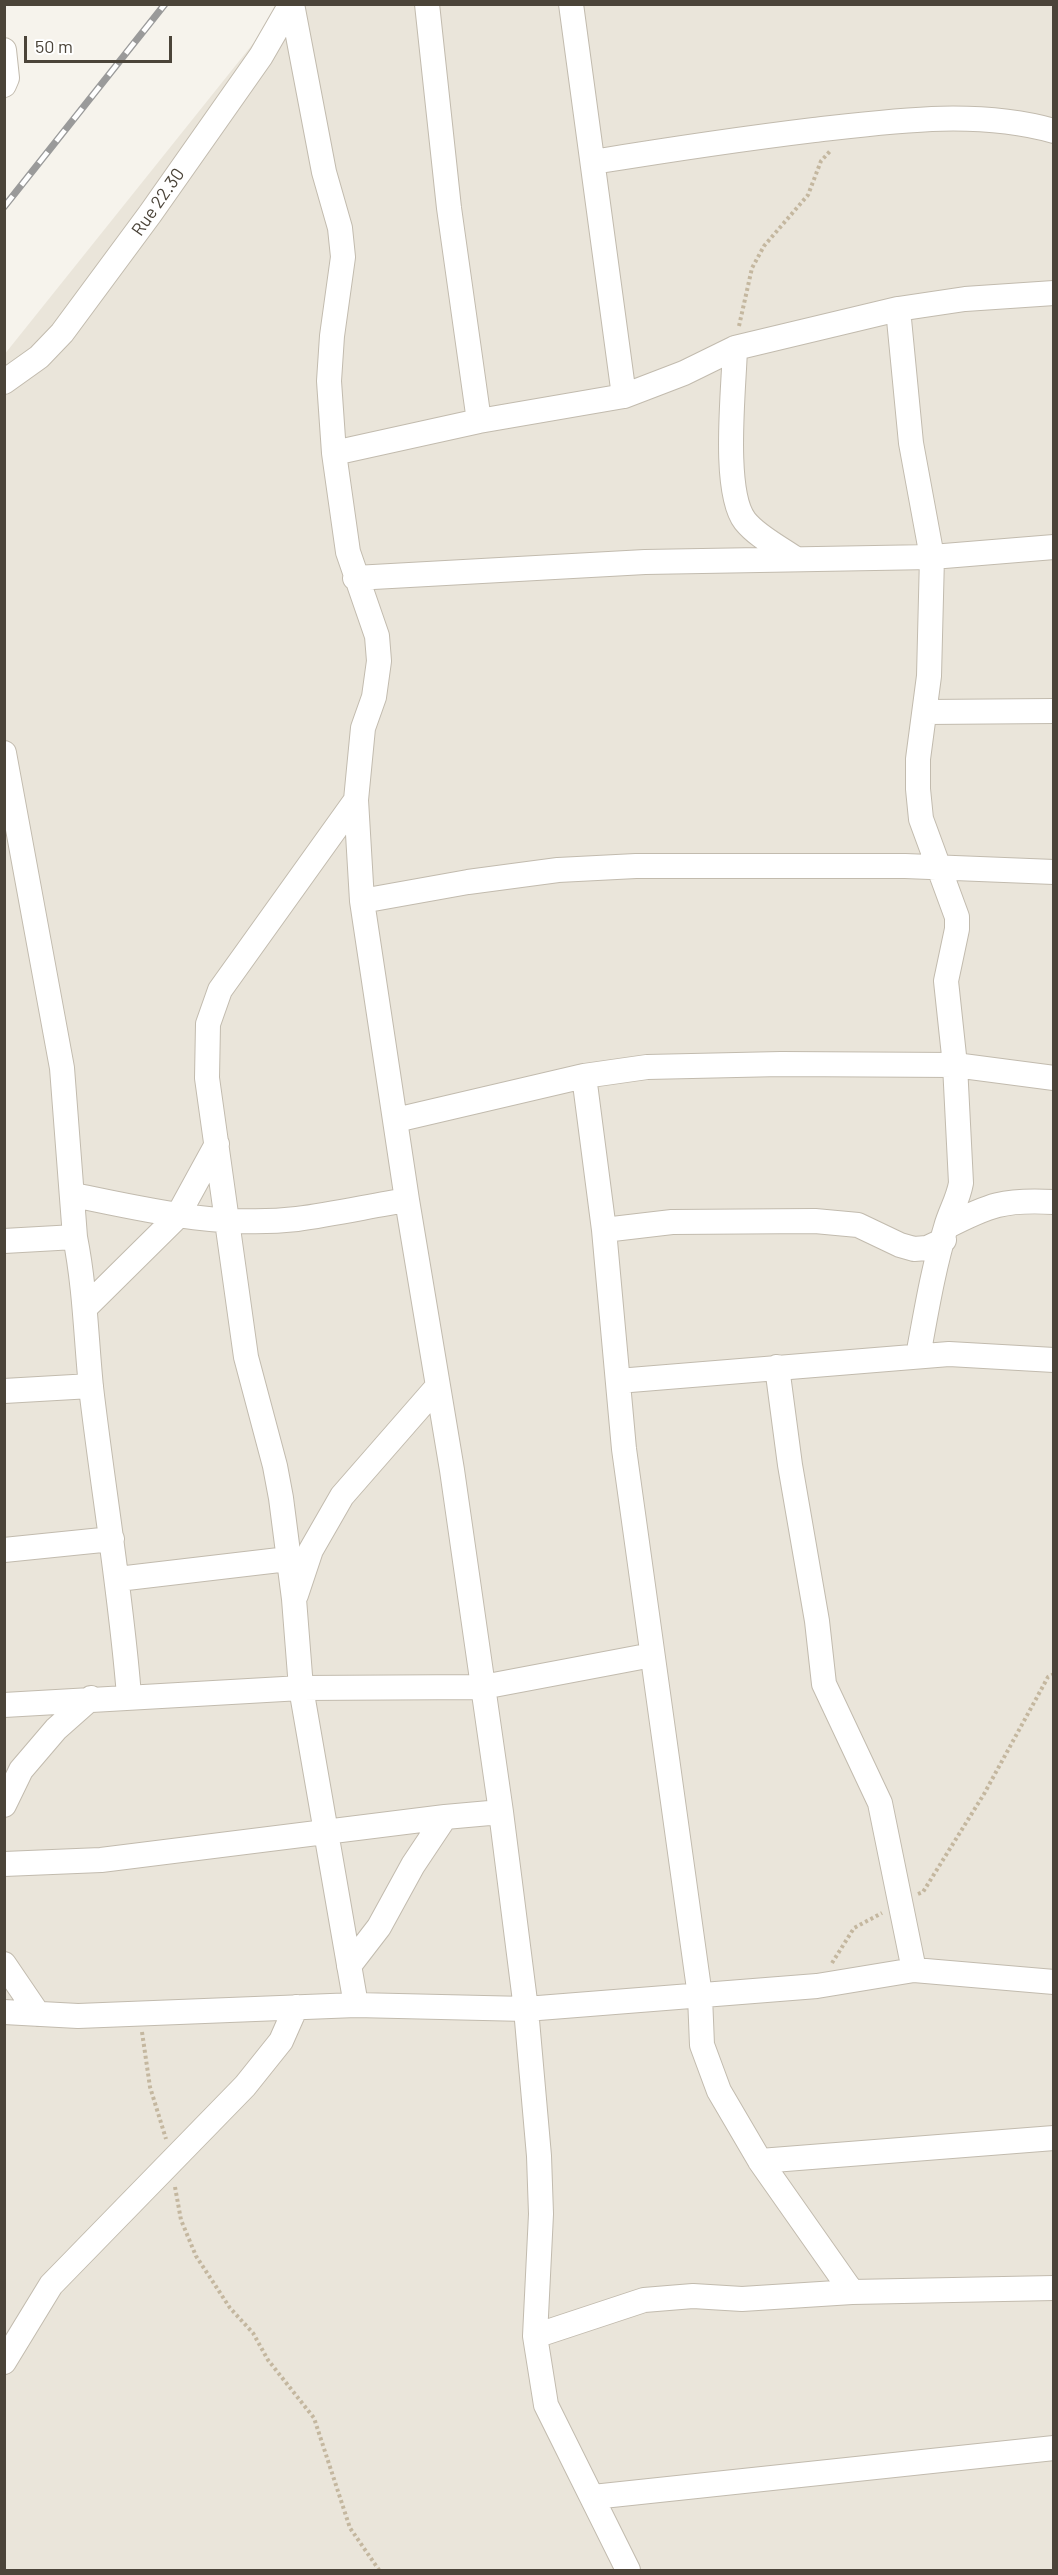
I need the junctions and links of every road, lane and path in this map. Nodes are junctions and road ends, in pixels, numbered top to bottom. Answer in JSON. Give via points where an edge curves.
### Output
{"nodes":[{"id":1,"x":292,"y":4,"type":"edge"},
{"id":2,"x":427,"y":4,"type":"edge"},
{"id":3,"x":571,"y":4,"type":"edge"},
{"id":4,"x":4,"y":50,"type":"edge"},
{"id":5,"x":4,"y":86,"type":"edge"},
{"id":6,"x":854,"y":126,"type":"junction"},
{"id":7,"x":1053,"y":131,"type":"edge"},
{"id":8,"x":593,"y":162,"type":"junction"},
{"id":9,"x":1053,"y":293,"type":"edge"},
{"id":10,"x":898,"y":309,"type":"junction"},
{"id":11,"x":735,"y":348,"type":"junction"},
{"id":12,"x":4,"y":382,"type":"edge"},
{"id":13,"x":624,"y":396,"type":"junction"},
{"id":14,"x":479,"y":421,"type":"junction"},
{"id":15,"x":334,"y":453,"type":"junction"},
{"id":16,"x":1053,"y":547,"type":"edge"},
{"id":17,"x":793,"y":557,"type":"junction"},
{"id":18,"x":932,"y":557,"type":"junction"},
{"id":19,"x":355,"y":578,"type":"junction"},
{"id":20,"x":1053,"y":711,"type":"edge"},
{"id":21,"x":926,"y":712,"type":"junction"},
{"id":22,"x":4,"y":753,"type":"edge"},
{"id":23,"x":357,"y":800,"type":"junction"},
{"id":24,"x":939,"y":868,"type":"junction"},
{"id":25,"x":1053,"y":872,"type":"edge"},
{"id":26,"x":362,"y":901,"type":"junction"},
{"id":27,"x":955,"y":1065,"type":"junction"},
{"id":28,"x":584,"y":1076,"type":"junction"},
{"id":29,"x":1053,"y":1078,"type":"edge"},
{"id":30,"x":396,"y":1120,"type":"junction"},
{"id":31,"x":217,"y":1144,"type":"junction"},
{"id":32,"x":74,"y":1195,"type":"junction"},
{"id":33,"x":407,"y":1200,"type":"junction"},
{"id":34,"x":1053,"y":1202,"type":"edge"},
{"id":35,"x":177,"y":1216,"type":"junction"},
{"id":36,"x":228,"y":1219,"type":"junction"},
{"id":37,"x":604,"y":1230,"type":"junction"},
{"id":38,"x":945,"y":1234,"type":"junction"},
{"id":39,"x":75,"y":1237,"type":"junction"},
{"id":40,"x":4,"y":1241,"type":"edge"},
{"id":41,"x":85,"y":1308,"type":"junction"},
{"id":42,"x":918,"y":1356,"type":"junction"},
{"id":43,"x":1053,"y":1360,"type":"edge"},
{"id":44,"x":777,"y":1367,"type":"junction"},
{"id":45,"x":618,"y":1381,"type":"junction"},
{"id":46,"x":91,"y":1386,"type":"junction"},
{"id":47,"x":438,"y":1386,"type":"junction"},
{"id":48,"x":4,"y":1391,"type":"edge"},
{"id":49,"x":112,"y":1539,"type":"junction"},
{"id":50,"x":4,"y":1550,"type":"edge"},
{"id":51,"x":288,"y":1559,"type":"junction"},
{"id":52,"x":118,"y":1579,"type":"junction"},
{"id":53,"x":294,"y":1599,"type":"junction"},
{"id":54,"x":652,"y":1655,"type":"junction"},
{"id":55,"x":1053,"y":1674,"type":"edge"},
{"id":56,"x":483,"y":1687,"type":"junction"},
{"id":57,"x":302,"y":1688,"type":"junction"},
{"id":58,"x":129,"y":1696,"type":"junction"},
{"id":59,"x":91,"y":1698,"type":"junction"},
{"id":60,"x":4,"y":1704,"type":"edge"},
{"id":61,"x":4,"y":1805,"type":"edge"},
{"id":62,"x":501,"y":1812,"type":"junction"},
{"id":63,"x":445,"y":1817,"type":"junction"},
{"id":64,"x":326,"y":1833,"type":"junction"},
{"id":65,"x":4,"y":1864,"type":"edge"},
{"id":66,"x":900,"y":1904,"type":"junction"},
{"id":67,"x":4,"y":1964,"type":"edge"},
{"id":68,"x":349,"y":1966,"type":"junction"},
{"id":69,"x":914,"y":1970,"type":"junction"},
{"id":70,"x":1053,"y":1982,"type":"edge"},
{"id":71,"x":817,"y":1986,"type":"junction"},
{"id":72,"x":700,"y":1996,"type":"junction"},
{"id":73,"x":356,"y":2005,"type":"junction"},
{"id":74,"x":296,"y":2007,"type":"junction"},
{"id":75,"x":526,"y":2009,"type":"junction"},
{"id":76,"x":4,"y":2012,"type":"edge"},
{"id":77,"x":38,"y":2014,"type":"junction"},
{"id":78,"x":140,"y":2014,"type":"junction"},
{"id":79,"x":1053,"y":2138,"type":"edge"},
{"id":80,"x":172,"y":2159,"type":"junction"},
{"id":81,"x":760,"y":2161,"type":"junction"},
{"id":82,"x":1053,"y":2288,"type":"edge"},
{"id":83,"x":852,"y":2292,"type":"junction"},
{"id":84,"x":535,"y":2336,"type":"junction"},
{"id":85,"x":4,"y":2362,"type":"edge"},
{"id":86,"x":1053,"y":2448,"type":"edge"},
{"id":87,"x":594,"y":2497,"type":"junction"},
{"id":88,"x":379,"y":2571,"type":"edge"},
{"id":89,"x":628,"y":2571,"type":"edge"}],
"edges":[{"from":1,"to":12,"type":"street","name":"Rue 22.30","via":[[261,56],[62,333],[39,357]]},
{"from":1,"to":15,"type":"street","via":[[343,257],[329,381]]},
{"from":2,"to":14,"type":"street","via":[[449,208]]},
{"from":3,"to":8,"type":"street"},
{"from":4,"to":5,"type":"street"},
{"from":6,"to":7,"type":"street","via":[[963,119],[1020,123]]},
{"from":6,"to":8,"type":"street"},
{"from":6,"to":11,"type":"path","via":[[821,160],[808,195],[764,246],[752,268]]},
{"from":8,"to":13,"type":"street"},
{"from":9,"to":10,"type":"street","via":[[965,299]]},
{"from":10,"to":11,"type":"street"},
{"from":10,"to":18,"type":"street","via":[[911,443]]},
{"from":11,"to":13,"type":"street"},
{"from":11,"to":17,"type":"street","via":[[732,483],[738,507],[758,533]]},
{"from":13,"to":14,"type":"street"},
{"from":14,"to":15,"type":"street"},
{"from":15,"to":19,"type":"street"},
{"from":16,"to":18,"type":"street"},
{"from":17,"to":18,"type":"street"},
{"from":17,"to":19,"type":"street"},
{"from":18,"to":21,"type":"street"},
{"from":19,"to":23,"type":"street","via":[[377,636],[379,661],[374,697],[363,728]]},
{"from":20,"to":21,"type":"street"},
{"from":21,"to":24,"type":"street","via":[[918,759],[918,789],[921,819]]},
{"from":22,"to":32,"type":"street","via":[[62,1068]]},
{"from":23,"to":26,"type":"street"},
{"from":23,"to":31,"type":"street","via":[[220,990],[208,1024],[207,1078]]},
{"from":24,"to":25,"type":"street"},
{"from":24,"to":26,"type":"street","via":[[636,866],[558,870]]},
{"from":24,"to":27,"type":"street","via":[[957,917],[946,981]]},
{"from":26,"to":30,"type":"street"},
{"from":27,"to":28,"type":"street","via":[[647,1067]]},
{"from":27,"to":29,"type":"street"},
{"from":27,"to":38,"type":"street","via":[[962,1176]]},
{"from":28,"to":30,"type":"street"},
{"from":28,"to":37,"type":"street"},
{"from":30,"to":33,"type":"street"},
{"from":31,"to":35,"type":"street"},
{"from":31,"to":36,"type":"street"},
{"from":32,"to":35,"type":"street"},
{"from":32,"to":39,"type":"street"},
{"from":33,"to":36,"type":"street","via":[[297,1219]]},
{"from":33,"to":47,"type":"street"},
{"from":34,"to":38,"type":"street","via":[[1004,1202],[977,1211]]},
{"from":35,"to":36,"type":"street"},
{"from":35,"to":41,"type":"street"},
{"from":36,"to":51,"type":"street","via":[[246,1357],[275,1466]]},
{"from":37,"to":38,"type":"street","via":[[672,1222],[815,1221],[858,1225],[914,1249],[927,1248]]},
{"from":37,"to":45,"type":"street"},
{"from":38,"to":42,"type":"street"},
{"from":39,"to":40,"type":"street"},
{"from":39,"to":41,"type":"street"},
{"from":41,"to":46,"type":"street"},
{"from":42,"to":43,"type":"street"},
{"from":42,"to":44,"type":"street"},
{"from":44,"to":45,"type":"street"},
{"from":44,"to":66,"type":"street","via":[[824,1684],[880,1803]]},
{"from":45,"to":54,"type":"street"},
{"from":46,"to":48,"type":"street"},
{"from":46,"to":49,"type":"street"},
{"from":47,"to":53,"type":"street","via":[[342,1496],[311,1550]]},
{"from":47,"to":56,"type":"street"},
{"from":49,"to":50,"type":"street"},
{"from":49,"to":52,"type":"street"},
{"from":51,"to":52,"type":"street"},
{"from":51,"to":53,"type":"street"},
{"from":52,"to":58,"type":"street"},
{"from":53,"to":57,"type":"street"},
{"from":54,"to":56,"type":"street"},
{"from":54,"to":72,"type":"street"},
{"from":55,"to":66,"type":"path","via":[[923,1892]]},
{"from":56,"to":57,"type":"street"},
{"from":56,"to":62,"type":"street"},
{"from":57,"to":58,"type":"street"},
{"from":57,"to":64,"type":"street"},
{"from":58,"to":59,"type":"street"},
{"from":59,"to":60,"type":"street"},
{"from":59,"to":61,"type":"street","via":[[56,1729],[21,1770]]},
{"from":62,"to":63,"type":"street"},
{"from":62,"to":75,"type":"street"},
{"from":63,"to":64,"type":"street"},
{"from":63,"to":68,"type":"street","via":[[413,1865],[380,1928]]},
{"from":64,"to":65,"type":"street","via":[[101,1860]]},
{"from":64,"to":68,"type":"street"},
{"from":66,"to":69,"type":"street"},
{"from":66,"to":71,"type":"path","via":[[854,1928]]},
{"from":67,"to":77,"type":"street"},
{"from":68,"to":73,"type":"street"},
{"from":69,"to":70,"type":"street"},
{"from":69,"to":71,"type":"street"},
{"from":71,"to":72,"type":"street"},
{"from":72,"to":75,"type":"street"},
{"from":72,"to":81,"type":"street","via":[[702,2045],[716,2082]]},
{"from":73,"to":74,"type":"street"},
{"from":73,"to":75,"type":"street"},
{"from":74,"to":78,"type":"street"},
{"from":74,"to":80,"type":"street","via":[[280,2041],[245,2086]]},
{"from":75,"to":84,"type":"street","via":[[541,2214]]},
{"from":76,"to":77,"type":"street"},
{"from":77,"to":78,"type":"street"},
{"from":78,"to":80,"type":"path","via":[[150,2087]]},
{"from":79,"to":81,"type":"street"},
{"from":80,"to":85,"type":"street","via":[[51,2285]]},
{"from":80,"to":88,"type":"path","via":[[181,2220],[196,2256],[230,2308],[253,2333],[268,2360],[314,2418],[350,2528]]},
{"from":81,"to":83,"type":"street"},
{"from":82,"to":83,"type":"street"},
{"from":83,"to":84,"type":"street","via":[[644,2300]]},
{"from":84,"to":87,"type":"street","via":[[546,2405]]},
{"from":86,"to":87,"type":"street"},
{"from":87,"to":89,"type":"street"}]}
